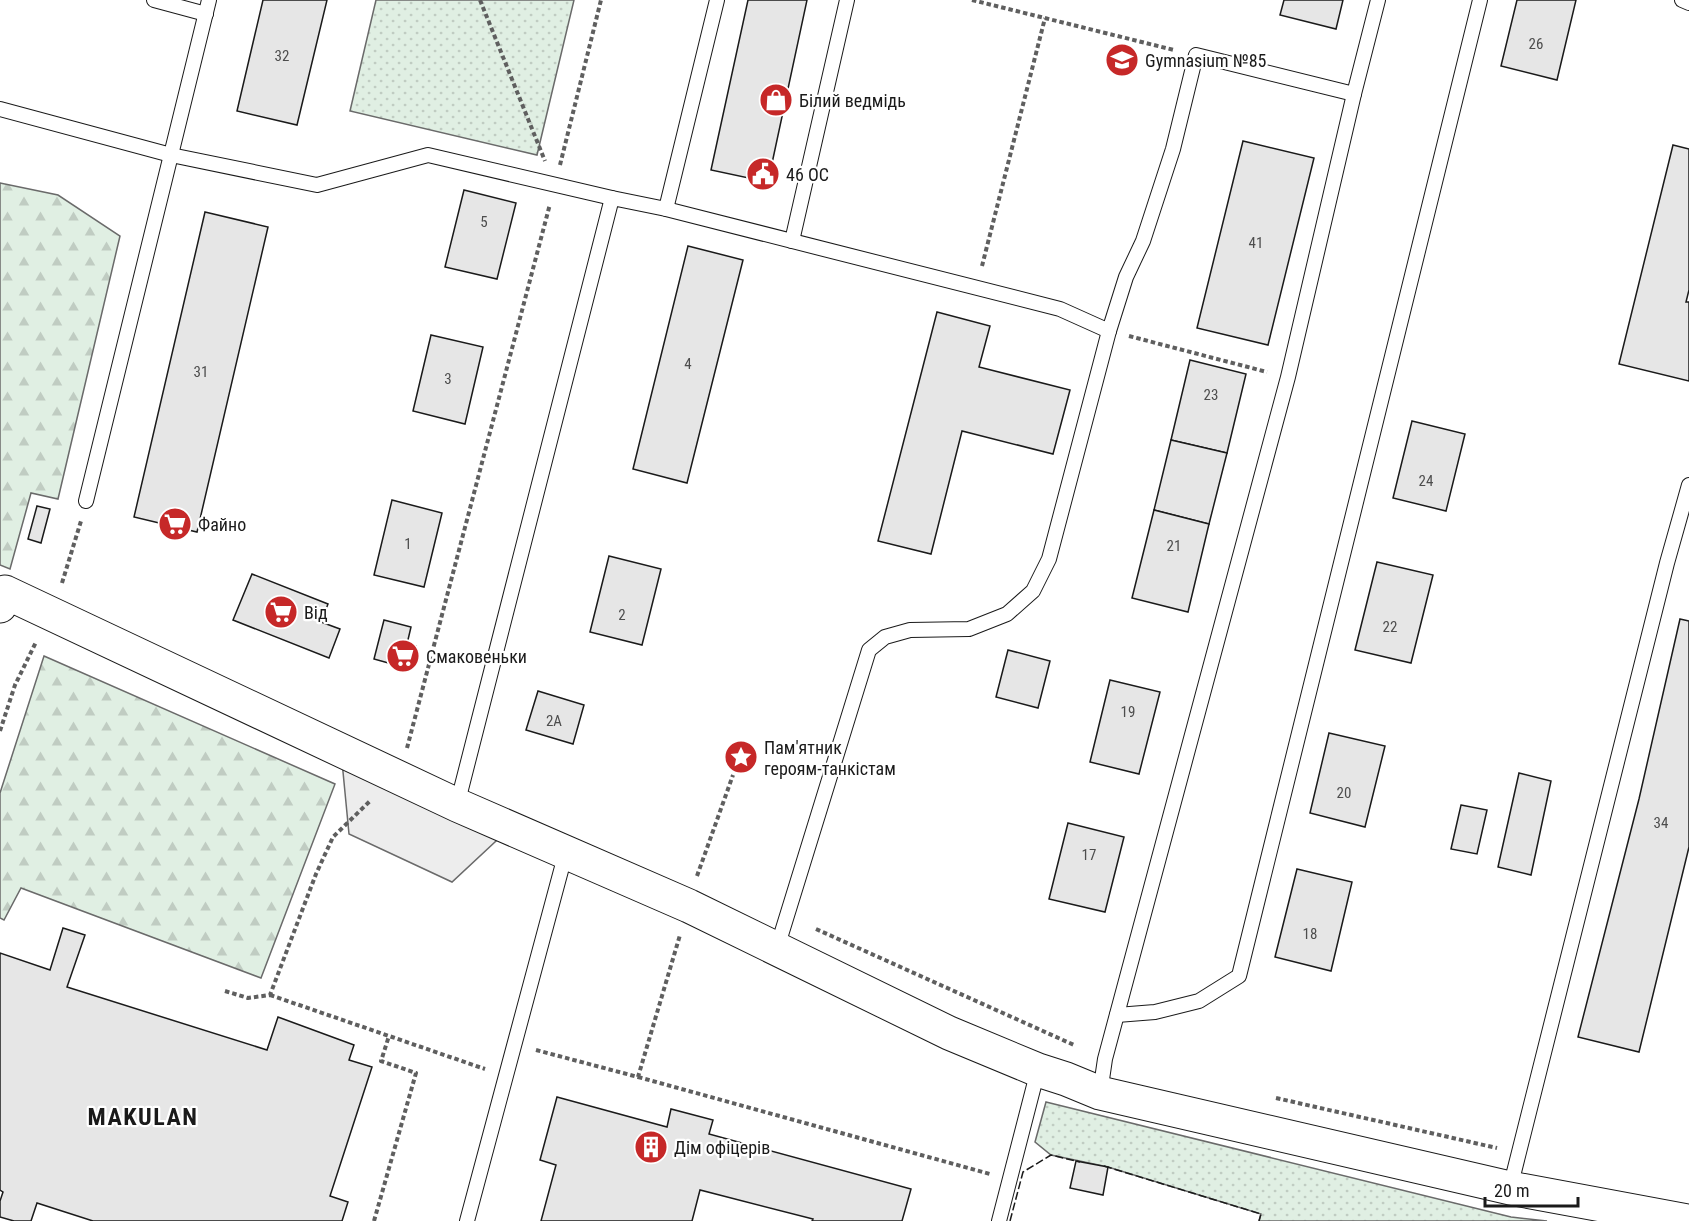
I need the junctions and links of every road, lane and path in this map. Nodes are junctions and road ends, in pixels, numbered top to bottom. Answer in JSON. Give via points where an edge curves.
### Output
{"nodes":[{"id":1,"x":154,"y":0,"type":"edge"},
{"id":2,"x":480,"y":0,"type":"edge"},
{"id":3,"x":601,"y":0,"type":"edge"},
{"id":4,"x":717,"y":0,"type":"edge"},
{"id":5,"x":847,"y":0,"type":"edge"},
{"id":6,"x":972,"y":0,"type":"edge"},
{"id":7,"x":1378,"y":0,"type":"edge"},
{"id":8,"x":1479,"y":0,"type":"edge"},
{"id":9,"x":1682,"y":0,"type":"edge"},
{"id":10,"x":1689,"y":3,"type":"edge"},
{"id":11,"x":208,"y":7,"type":"edge"},
{"id":12,"x":1045,"y":18,"type":"junction"},
{"id":13,"x":1196,"y":55,"type":"junction"},
{"id":14,"x":1354,"y":94,"type":"junction"},
{"id":15,"x":0,"y":109,"type":"edge"},
{"id":16,"x":171,"y":155,"type":"junction"},
{"id":17,"x":555,"y":185,"type":"junction"},
{"id":18,"x":612,"y":198,"type":"junction"},
{"id":19,"x":666,"y":209,"type":"junction"},
{"id":20,"x":792,"y":241,"type":"junction"},
{"id":21,"x":976,"y":288,"type":"junction"},
{"id":22,"x":1109,"y":331,"type":"junction"},
{"id":23,"x":1288,"y":378,"type":"junction"},
{"id":24,"x":1689,"y":485,"type":"edge"},
{"id":25,"x":86,"y":501,"type":"joint"},
{"id":26,"x":60,"y":589,"type":"dead end"},
{"id":27,"x":3,"y":599,"type":"edge"},
{"id":28,"x":409,"y":746,"type":"dead end"},
{"id":29,"x":733,"y":775,"type":"dead end"},
{"id":30,"x":457,"y":805,"type":"junction"},
{"id":31,"x":333,"y":837,"type":"dead end"},
{"id":32,"x":566,"y":852,"type":"junction"},
{"id":33,"x":689,"y":906,"type":"junction"},
{"id":34,"x":777,"y":948,"type":"junction"},
{"id":35,"x":225,"y":991,"type":"dead end"},
{"id":36,"x":270,"y":995,"type":"junction"},
{"id":37,"x":1116,"y":1016,"type":"junction"},
{"id":38,"x":388,"y":1036,"type":"junction"},
{"id":39,"x":514,"y":1043,"type":"junction"},
{"id":40,"x":1038,"y":1070,"type":"junction"},
{"id":41,"x":505,"y":1076,"type":"junction"},
{"id":42,"x":638,"y":1077,"type":"junction"},
{"id":43,"x":1100,"y":1093,"type":"junction"},
{"id":44,"x":1010,"y":1179,"type":"junction"},
{"id":45,"x":1510,"y":1188,"type":"junction"},
{"id":46,"x":374,"y":1221,"type":"edge"},
{"id":47,"x":467,"y":1221,"type":"edge"},
{"id":48,"x":999,"y":1221,"type":"edge"},
{"id":49,"x":1688,"y":1221,"type":"edge"}],
"edges":[{"from":1,"to":11,"type":"lane"},
{"from":2,"to":17,"type":"path"},
{"from":3,"to":17,"type":"path"},
{"from":4,"to":19,"type":"lane"},
{"from":5,"to":20,"type":"lane"},
{"from":6,"to":12,"type":"path"},
{"from":7,"to":14,"type":"lane"},
{"from":8,"to":37,"type":"lane","via":[[1239,976],[1200,1001]]},
{"from":9,"to":10,"type":"lane"},
{"from":11,"to":16,"type":"lane"},
{"from":12,"to":13,"type":"path"},
{"from":12,"to":21,"type":"path"},
{"from":13,"to":14,"type":"lane"},
{"from":13,"to":22,"type":"lane","via":[[1173,149]]},
{"from":14,"to":23,"type":"lane"},
{"from":15,"to":16,"type":"lane"},
{"from":16,"to":17,"type":"lane","via":[[317,185],[428,155]]},
{"from":16,"to":25,"type":"lane"},
{"from":17,"to":18,"type":"lane"},
{"from":17,"to":28,"type":"path"},
{"from":18,"to":19,"type":"lane"},
{"from":18,"to":30,"type":"lane"},
{"from":19,"to":20,"type":"lane"},
{"from":20,"to":21,"type":"lane"},
{"from":21,"to":22,"type":"lane","via":[[1060,309]]},
{"from":22,"to":23,"type":"path"},
{"from":22,"to":34,"type":"lane","via":[[1049,559],[1033,591],[1006,614],[969,629],[910,630],[885,637],[868,650]]},
{"from":23,"to":37,"type":"lane"},
{"from":24,"to":45,"type":"lane"},
{"from":25,"to":26,"type":"path"},
{"from":27,"to":30,"type":"street"},
{"from":29,"to":33,"type":"path"},
{"from":30,"to":32,"type":"street"},
{"from":31,"to":36,"type":"path","via":[[315,874]]},
{"from":32,"to":33,"type":"street"},
{"from":32,"to":39,"type":"lane"},
{"from":33,"to":34,"type":"street"},
{"from":33,"to":42,"type":"path"},
{"from":34,"to":40,"type":"street","via":[[949,1033]]},
{"from":35,"to":36,"type":"path","via":[[248,998]]},
{"from":36,"to":38,"type":"path"},
{"from":37,"to":43,"type":"lane"},
{"from":38,"to":41,"type":"path"},
{"from":38,"to":46,"type":"path","via":[[381,1061],[416,1073]]},
{"from":39,"to":41,"type":"lane"},
{"from":39,"to":42,"type":"path"},
{"from":40,"to":43,"type":"street"},
{"from":40,"to":44,"type":"lane"},
{"from":41,"to":47,"type":"lane"},
{"from":42,"to":44,"type":"path"},
{"from":43,"to":45,"type":"street"},
{"from":44,"to":48,"type":"lane"},
{"from":45,"to":49,"type":"street"}]}
